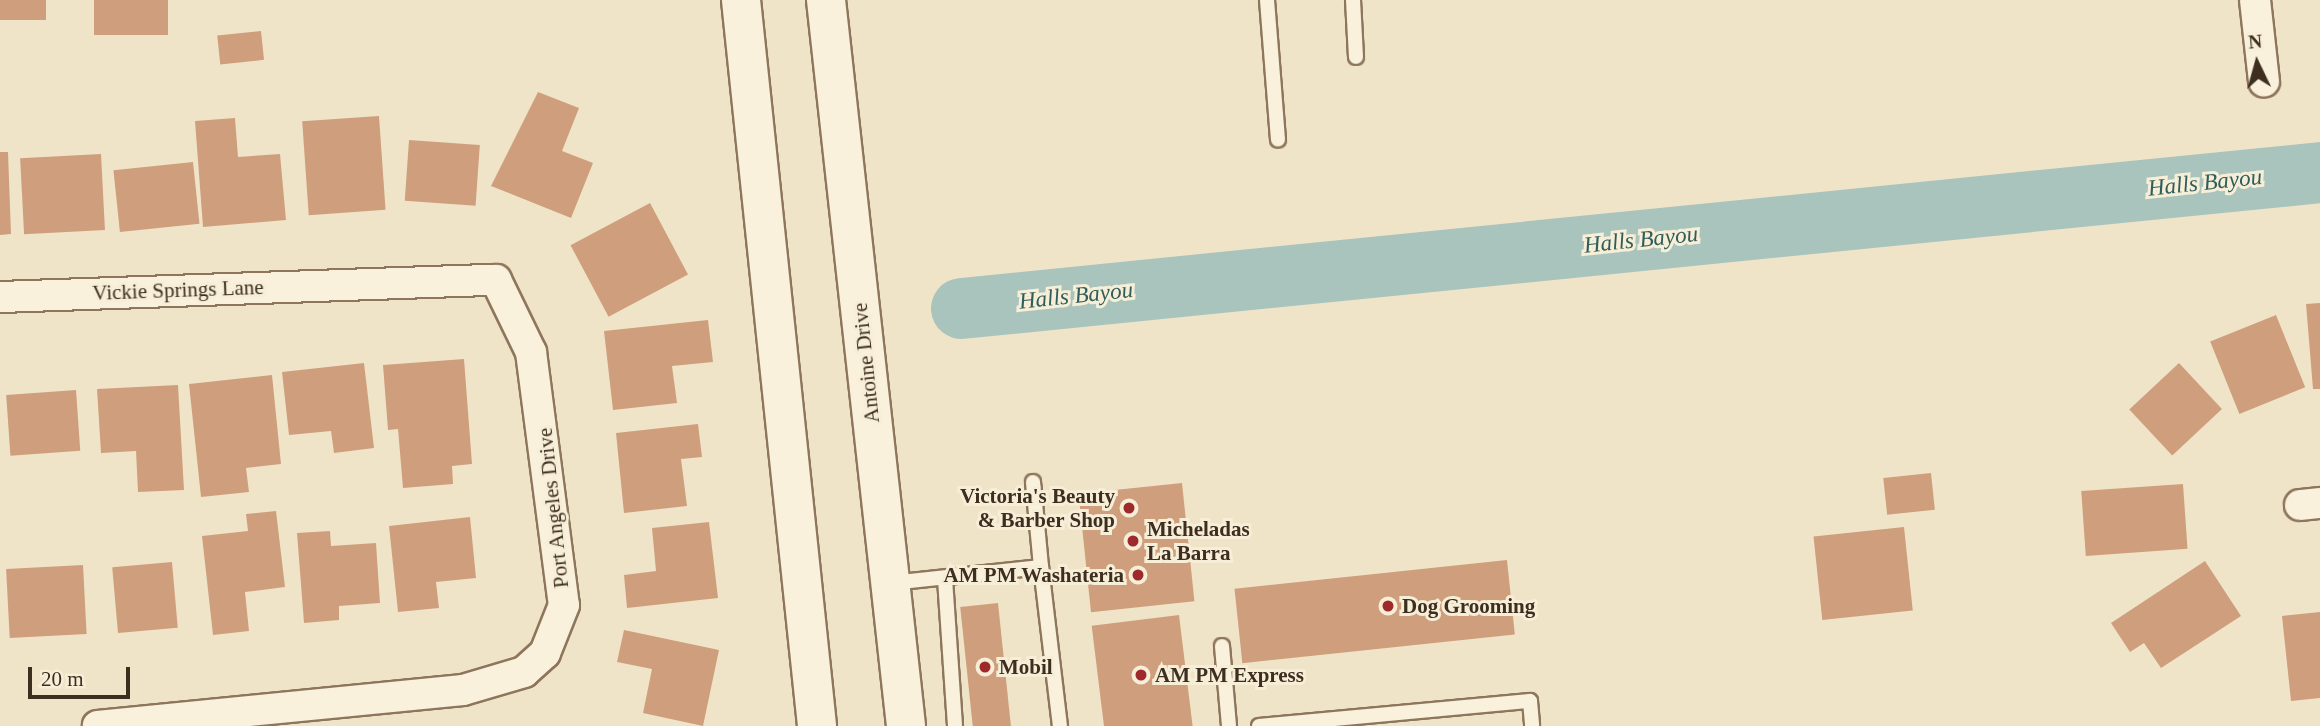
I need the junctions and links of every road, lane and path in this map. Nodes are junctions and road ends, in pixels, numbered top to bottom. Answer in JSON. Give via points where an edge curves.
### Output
{"nodes":[{"id":1,"x":741,"y":0,"type":"edge"},
{"id":2,"x":826,"y":0,"type":"edge"},
{"id":3,"x":1267,"y":0,"type":"edge"},
{"id":4,"x":1353,"y":0,"type":"edge"},
{"id":5,"x":2255,"y":0,"type":"edge"},
{"id":6,"x":1356,"y":57,"type":"dead end"},
{"id":7,"x":2264,"y":82,"type":"dead end"},
{"id":8,"x":1278,"y":141,"type":"dead end"},
{"id":9,"x":356,"y":284,"type":"joint"},
{"id":10,"x":0,"y":297,"type":"edge"},
{"id":11,"x":1033,"y":482,"type":"dead end"},
{"id":12,"x":1041,"y":567,"type":"junction"},
{"id":13,"x":945,"y":579,"type":"junction"},
{"id":14,"x":890,"y":583,"type":"junction"},
{"id":15,"x":1222,"y":646,"type":"dead end"},
{"id":16,"x":98,"y":726,"type":"edge"},
{"id":17,"x":817,"y":726,"type":"edge"},
{"id":18,"x":906,"y":726,"type":"edge"},
{"id":19,"x":955,"y":726,"type":"edge"},
{"id":20,"x":1060,"y":726,"type":"edge"},
{"id":21,"x":1229,"y":726,"type":"edge"},
{"id":22,"x":1259,"y":726,"type":"edge"},
{"id":23,"x":1532,"y":726,"type":"edge"}],
"edges":[{"from":1,"to":17,"type":"main road"},
{"from":2,"to":14,"type":"main road","name":"Antoine Drive"},
{"from":3,"to":8,"type":"lane"},
{"from":4,"to":6,"type":"lane"},
{"from":5,"to":7,"type":"street"},
{"from":9,"to":10,"type":"street","name":"Vickie Springs Lane"},
{"from":9,"to":16,"type":"street","name":"Port Angeles Drive","via":[[496,280],[531,352],[538,380],[564,605],[545,653],[524,671],[463,690],[327,708]]},
{"from":11,"to":12,"type":"lane"},
{"from":12,"to":13,"type":"lane"},
{"from":12,"to":20,"type":"lane"},
{"from":13,"to":14,"type":"lane"},
{"from":13,"to":19,"type":"lane"},
{"from":14,"to":18,"type":"main road","name":"Antoine Drive"},
{"from":15,"to":21,"type":"lane"},
{"from":22,"to":23,"type":"lane","via":[[1530,701]]}]}
